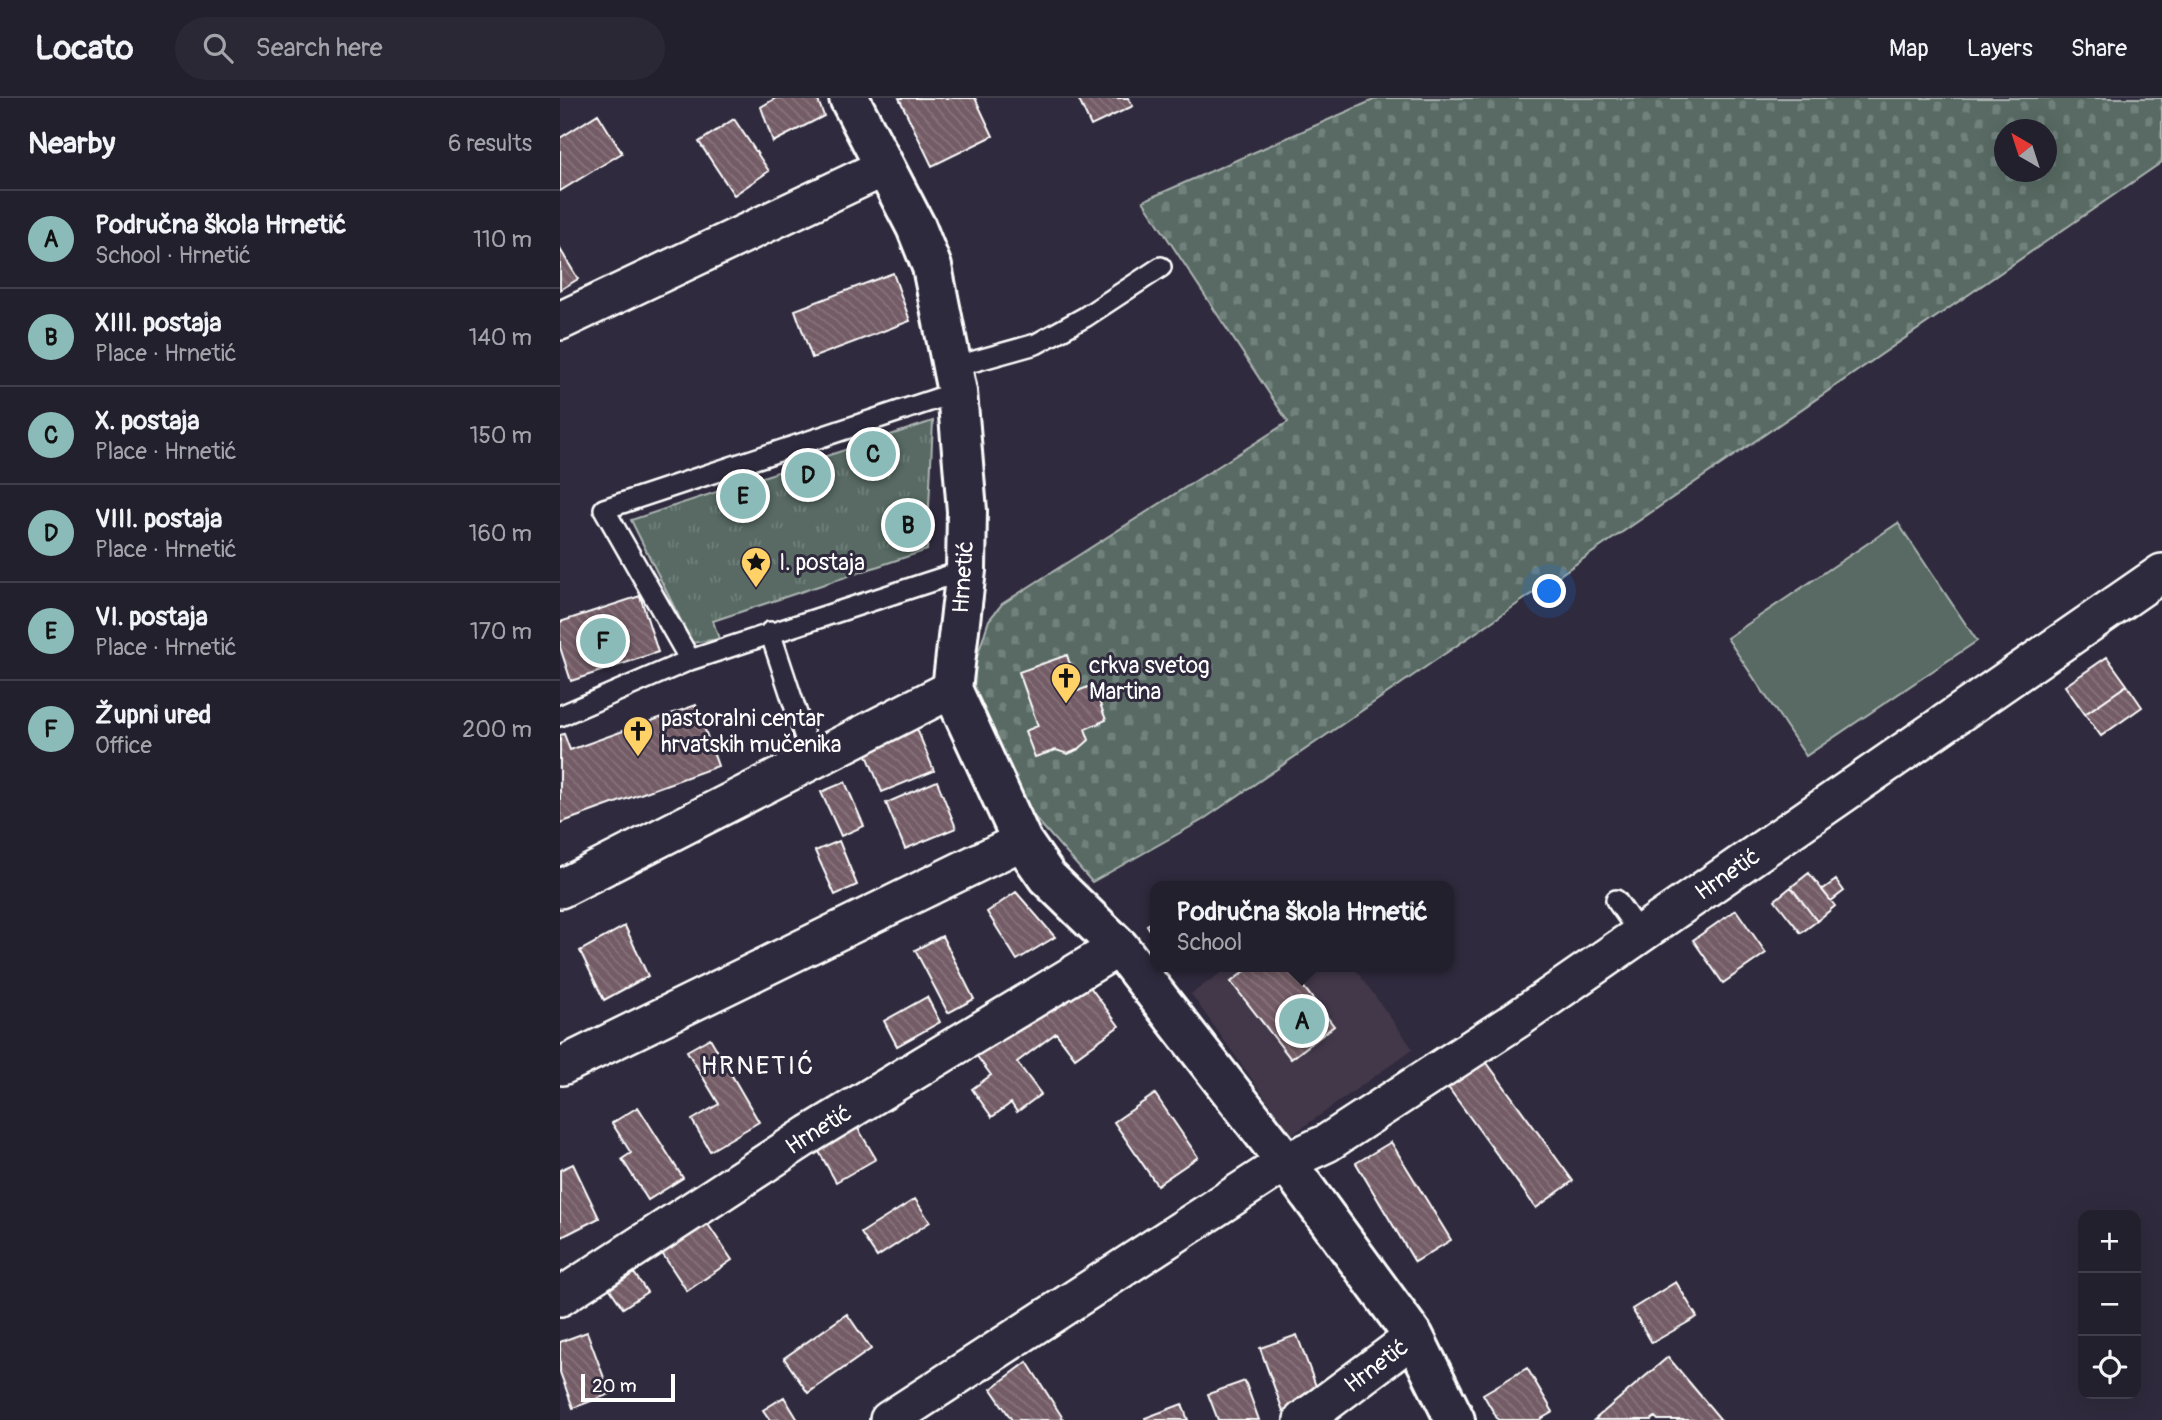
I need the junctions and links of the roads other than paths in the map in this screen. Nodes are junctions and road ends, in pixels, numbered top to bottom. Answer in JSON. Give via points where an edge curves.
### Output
{"nodes":[{"id":1,"x":849,"y":98,"type":"edge"},
{"id":2,"x":885,"y":167,"type":"junction"},
{"id":3,"x":1161,"y":267,"type":"dead end"},
{"id":4,"x":560,"y":321,"type":"edge"},
{"id":5,"x":954,"y":380,"type":"junction"},
{"id":6,"x":966,"y":570,"type":"junction"},
{"id":7,"x":2162,"y":573,"type":"edge"},
{"id":8,"x":770,"y":632,"type":"junction"},
{"id":9,"x":690,"y":660,"type":"junction"},
{"id":10,"x":952,"y":690,"type":"junction"},
{"id":11,"x":560,"y":716,"type":"edge"},
{"id":12,"x":812,"y":759,"type":"junction"},
{"id":13,"x":1022,"y":841,"type":"junction"},
{"id":14,"x":560,"y":889,"type":"edge"},
{"id":15,"x":1616,"y":900,"type":"dead end"},
{"id":16,"x":1640,"y":934,"type":"junction"},
{"id":17,"x":1119,"y":947,"type":"junction"},
{"id":18,"x":562,"y":1066,"type":"dead end"},
{"id":19,"x":1286,"y":1162,"type":"junction"},
{"id":20,"x":560,"y":1297,"type":"edge"},
{"id":21,"x":1415,"y":1337,"type":"junction"},
{"id":22,"x":889,"y":1420,"type":"edge"},
{"id":23,"x":1303,"y":1420,"type":"edge"},
{"id":24,"x":1455,"y":1420,"type":"edge"}],
"edges":[{"from":1,"to":2,"type":"street","name":"Hrnetić"},
{"from":2,"to":4,"type":"street"},
{"from":2,"to":5,"type":"street","name":"Hrnetić","via":[[932,267]]},
{"from":3,"to":5,"type":"lane","via":[[1036,344]]},
{"from":5,"to":6,"type":"street","name":"Hrnetić","via":[[967,511]]},
{"from":5,"to":9,"type":"lane","via":[[604,509]]},
{"from":6,"to":8,"type":"lane"},
{"from":6,"to":10,"type":"street","name":"Hrnetić"},
{"from":7,"to":16,"type":"street","name":"Hrnetić"},
{"from":8,"to":9,"type":"lane"},
{"from":8,"to":12,"type":"lane"},
{"from":9,"to":11,"type":"lane"},
{"from":10,"to":12,"type":"street"},
{"from":10,"to":13,"type":"street","name":"Hrnetić"},
{"from":12,"to":14,"type":"street"},
{"from":13,"to":17,"type":"street","name":"Hrnetić","via":[[1047,877]]},
{"from":13,"to":18,"type":"street"},
{"from":15,"to":16,"type":"lane"},
{"from":16,"to":19,"type":"street","name":"Hrnetić","via":[[1327,1143]]},
{"from":17,"to":19,"type":"street","name":"Hrnetić"},
{"from":17,"to":20,"type":"street","name":"Hrnetić","via":[[810,1134]]},
{"from":19,"to":21,"type":"street","name":"Hrnetić"},
{"from":19,"to":22,"type":"street"},
{"from":21,"to":23,"type":"street","name":"Hrnetić"},
{"from":21,"to":24,"type":"street","name":"Hrnetić"}]}
